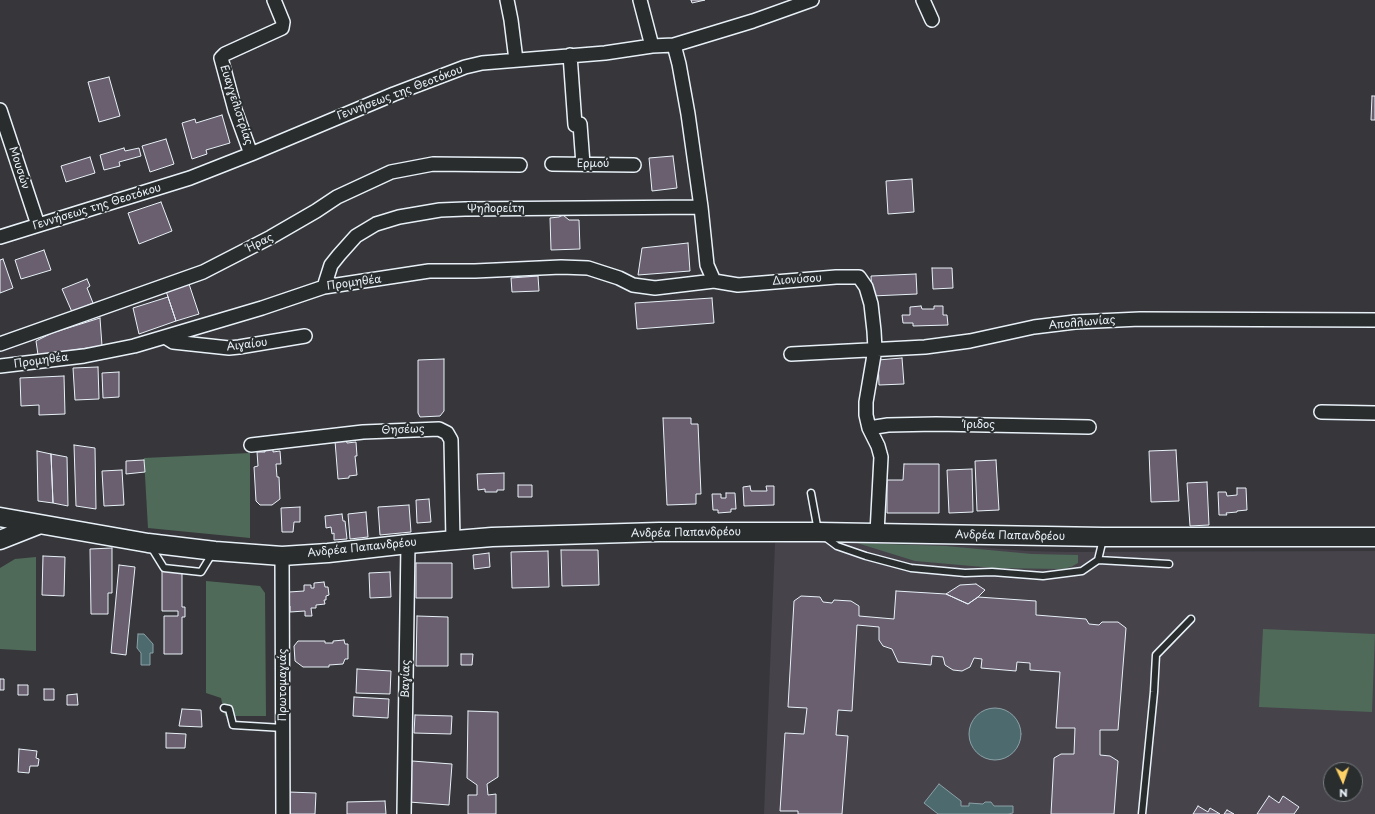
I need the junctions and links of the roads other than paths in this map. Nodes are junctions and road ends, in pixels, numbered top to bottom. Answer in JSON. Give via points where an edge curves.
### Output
{"nodes":[{"id":1,"x":274,"y":0,"type":"edge"},
{"id":2,"x":507,"y":0,"type":"edge"},
{"id":3,"x":640,"y":0,"type":"edge"},
{"id":4,"x":812,"y":0,"type":"edge"},
{"id":5,"x":924,"y":0,"type":"edge"},
{"id":6,"x":776,"y":6,"type":"edge"},
{"id":7,"x":932,"y":20,"type":"dead end"},
{"id":8,"x":674,"y":45,"type":"junction"},
{"id":9,"x":652,"y":46,"type":"junction"},
{"id":10,"x":570,"y":56,"type":"junction"},
{"id":11,"x":516,"y":60,"type":"junction"},
{"id":12,"x":0,"y":110,"type":"edge"},
{"id":13,"x":3,"y":127,"type":"edge"},
{"id":14,"x":251,"y":154,"type":"junction"},
{"id":15,"x":552,"y":164,"type":"dead end"},
{"id":16,"x":583,"y":164,"type":"junction"},
{"id":17,"x":520,"y":165,"type":"dead end"},
{"id":18,"x":634,"y":165,"type":"dead end"},
{"id":19,"x":701,"y":207,"type":"junction"},
{"id":20,"x":38,"y":225,"type":"junction"},
{"id":21,"x":0,"y":237,"type":"edge"},
{"id":22,"x":714,"y":281,"type":"junction"},
{"id":23,"x":324,"y":287,"type":"junction"},
{"id":24,"x":1375,"y":320,"type":"edge"},
{"id":25,"x":305,"y":336,"type":"dead end"},
{"id":26,"x":165,"y":337,"type":"junction"},
{"id":27,"x":0,"y":344,"type":"edge"},
{"id":28,"x":875,"y":349,"type":"junction"},
{"id":29,"x":791,"y":354,"type":"dead end"},
{"id":30,"x":0,"y":366,"type":"edge"},
{"id":31,"x":1321,"y":412,"type":"dead end"},
{"id":32,"x":1375,"y":413,"type":"edge"},
{"id":33,"x":1089,"y":427,"type":"dead end"},
{"id":34,"x":869,"y":428,"type":"junction"},
{"id":35,"x":251,"y":445,"type":"dead end"},
{"id":36,"x":811,"y":493,"type":"dead end"},
{"id":37,"x":0,"y":517,"type":"edge"},
{"id":38,"x":40,"y":525,"type":"junction"},
{"id":39,"x":818,"y":532,"type":"junction"},
{"id":40,"x":877,"y":532,"type":"junction"},
{"id":41,"x":1103,"y":537,"type":"junction"},
{"id":42,"x":1375,"y":537,"type":"edge"},
{"id":43,"x":0,"y":540,"type":"edge"},
{"id":44,"x":453,"y":540,"type":"junction"},
{"id":45,"x":408,"y":544,"type":"junction"},
{"id":46,"x":282,"y":556,"type":"junction"},
{"id":47,"x":1098,"y":560,"type":"junction"},
{"id":48,"x":1169,"y":564,"type":"dead end"},
{"id":49,"x":1191,"y":619,"type":"dead end"},
{"id":50,"x":224,"y":708,"type":"dead end"},
{"id":51,"x":283,"y":728,"type":"junction"},
{"id":52,"x":283,"y":814,"type":"edge"},
{"id":53,"x":404,"y":814,"type":"edge"},
{"id":54,"x":1142,"y":814,"type":"edge"}],
"edges":[{"from":1,"to":14,"type":"street","name":"Ευαγγελιστρίας","via":[[283,22],[282,28],[221,58],[235,110]]},
{"from":2,"to":11,"type":"street"},
{"from":3,"to":9,"type":"street"},
{"from":4,"to":6,"type":"street","name":"Γεννήσεως της Θεοτόκου"},
{"from":5,"to":7,"type":"street"},
{"from":6,"to":8,"type":"street","name":"Γεννήσεως της Θεοτόκου","via":[[753,21]]},
{"from":8,"to":9,"type":"street","name":"Γεννήσεως της Θεοτόκου"},
{"from":8,"to":19,"type":"street","via":[[688,114]]},
{"from":9,"to":10,"type":"street","name":"Γεννήσεως της Θεοτόκου"},
{"from":10,"to":11,"type":"street","name":"Γεννήσεως της Θεοτόκου"},
{"from":10,"to":16,"type":"street","via":[[575,125],[580,124]]},
{"from":11,"to":14,"type":"street","name":"Γεννήσεως της Θεοτόκου","via":[[465,67],[372,102]]},
{"from":12,"to":13,"type":"street","name":"Μουσών"},
{"from":13,"to":20,"type":"street","name":"Μουσών"},
{"from":14,"to":20,"type":"street","name":"Γεννήσεως της Θεοτόκου","via":[[190,178]]},
{"from":15,"to":16,"type":"street","name":"Ερμού"},
{"from":16,"to":18,"type":"street","name":"Ερμού"},
{"from":17,"to":27,"type":"street","name":"Ήρας","via":[[433,164],[391,172],[337,197],[271,237],[209,269]]},
{"from":19,"to":22,"type":"street","via":[[707,264]]},
{"from":19,"to":23,"type":"street","name":"Ψηλορείτη","via":[[465,209],[440,210],[399,217],[376,224],[356,236],[332,265]]},
{"from":20,"to":21,"type":"street","name":"Γεννήσεως της Θεοτόκου"},
{"from":22,"to":23,"type":"street","name":"Προμηθέα","via":[[655,288],[633,284],[588,268],[561,267],[475,272],[429,271]]},
{"from":22,"to":28,"type":"street","name":"Διονύσου","via":[[738,285],[836,277],[860,278],[866,287],[871,304]]},
{"from":23,"to":26,"type":"street","name":"Προμηθέα"},
{"from":24,"to":28,"type":"street","name":"Απολλωνίας","via":[[1140,318],[1034,327],[970,341],[925,347]]},
{"from":25,"to":26,"type":"street","name":"Αιγαίου","via":[[229,348],[173,342]]},
{"from":26,"to":30,"type":"street","name":"Προμηθέα","via":[[111,351]]},
{"from":28,"to":29,"type":"street","name":"Απολλωνίας"},
{"from":28,"to":34,"type":"street","name":"Διονύσου","via":[[866,402]]},
{"from":31,"to":32,"type":"street"},
{"from":33,"to":34,"type":"street","name":"Ίριδος","via":[[936,424]]},
{"from":34,"to":40,"type":"street","name":"Διονύσου","via":[[881,457]]},
{"from":35,"to":44,"type":"street","name":"Θησέως","via":[[363,432],[439,429],[447,433],[452,440]]},
{"from":36,"to":39,"type":"lane"},
{"from":37,"to":38,"type":"main road","name":"Ανδρέα Παπανδρέου"},
{"from":38,"to":43,"type":"main road"},
{"from":38,"to":46,"type":"main road","name":"Ανδρέα Παπανδρέου","via":[[148,543]]},
{"from":39,"to":40,"type":"main road","name":"Ανδρέα Παπανδρέου"},
{"from":39,"to":44,"type":"main road","name":"Ανδρέα Παπανδρέου","via":[[659,532]]},
{"from":39,"to":47,"type":"lane","via":[[838,546],[911,568],[1043,576],[1082,571]]},
{"from":40,"to":41,"type":"main road","name":"Ανδρέα Παπανδρέου"},
{"from":41,"to":42,"type":"main road","name":"Ανδρέα Παπανδρέου"},
{"from":41,"to":47,"type":"lane"},
{"from":44,"to":45,"type":"main road","name":"Ανδρέα Παπανδρέου"},
{"from":45,"to":46,"type":"main road","name":"Ανδρέα Παπανδρέου"},
{"from":45,"to":53,"type":"street","name":"Βαγίας"},
{"from":46,"to":51,"type":"street","name":"Πρωτομαγιάς"},
{"from":47,"to":48,"type":"lane"},
{"from":49,"to":54,"type":"lane","via":[[1156,655]]},
{"from":50,"to":51,"type":"lane","via":[[229,708],[233,725]]},
{"from":51,"to":52,"type":"street","name":"Πρωτομαγιάς"}]}
